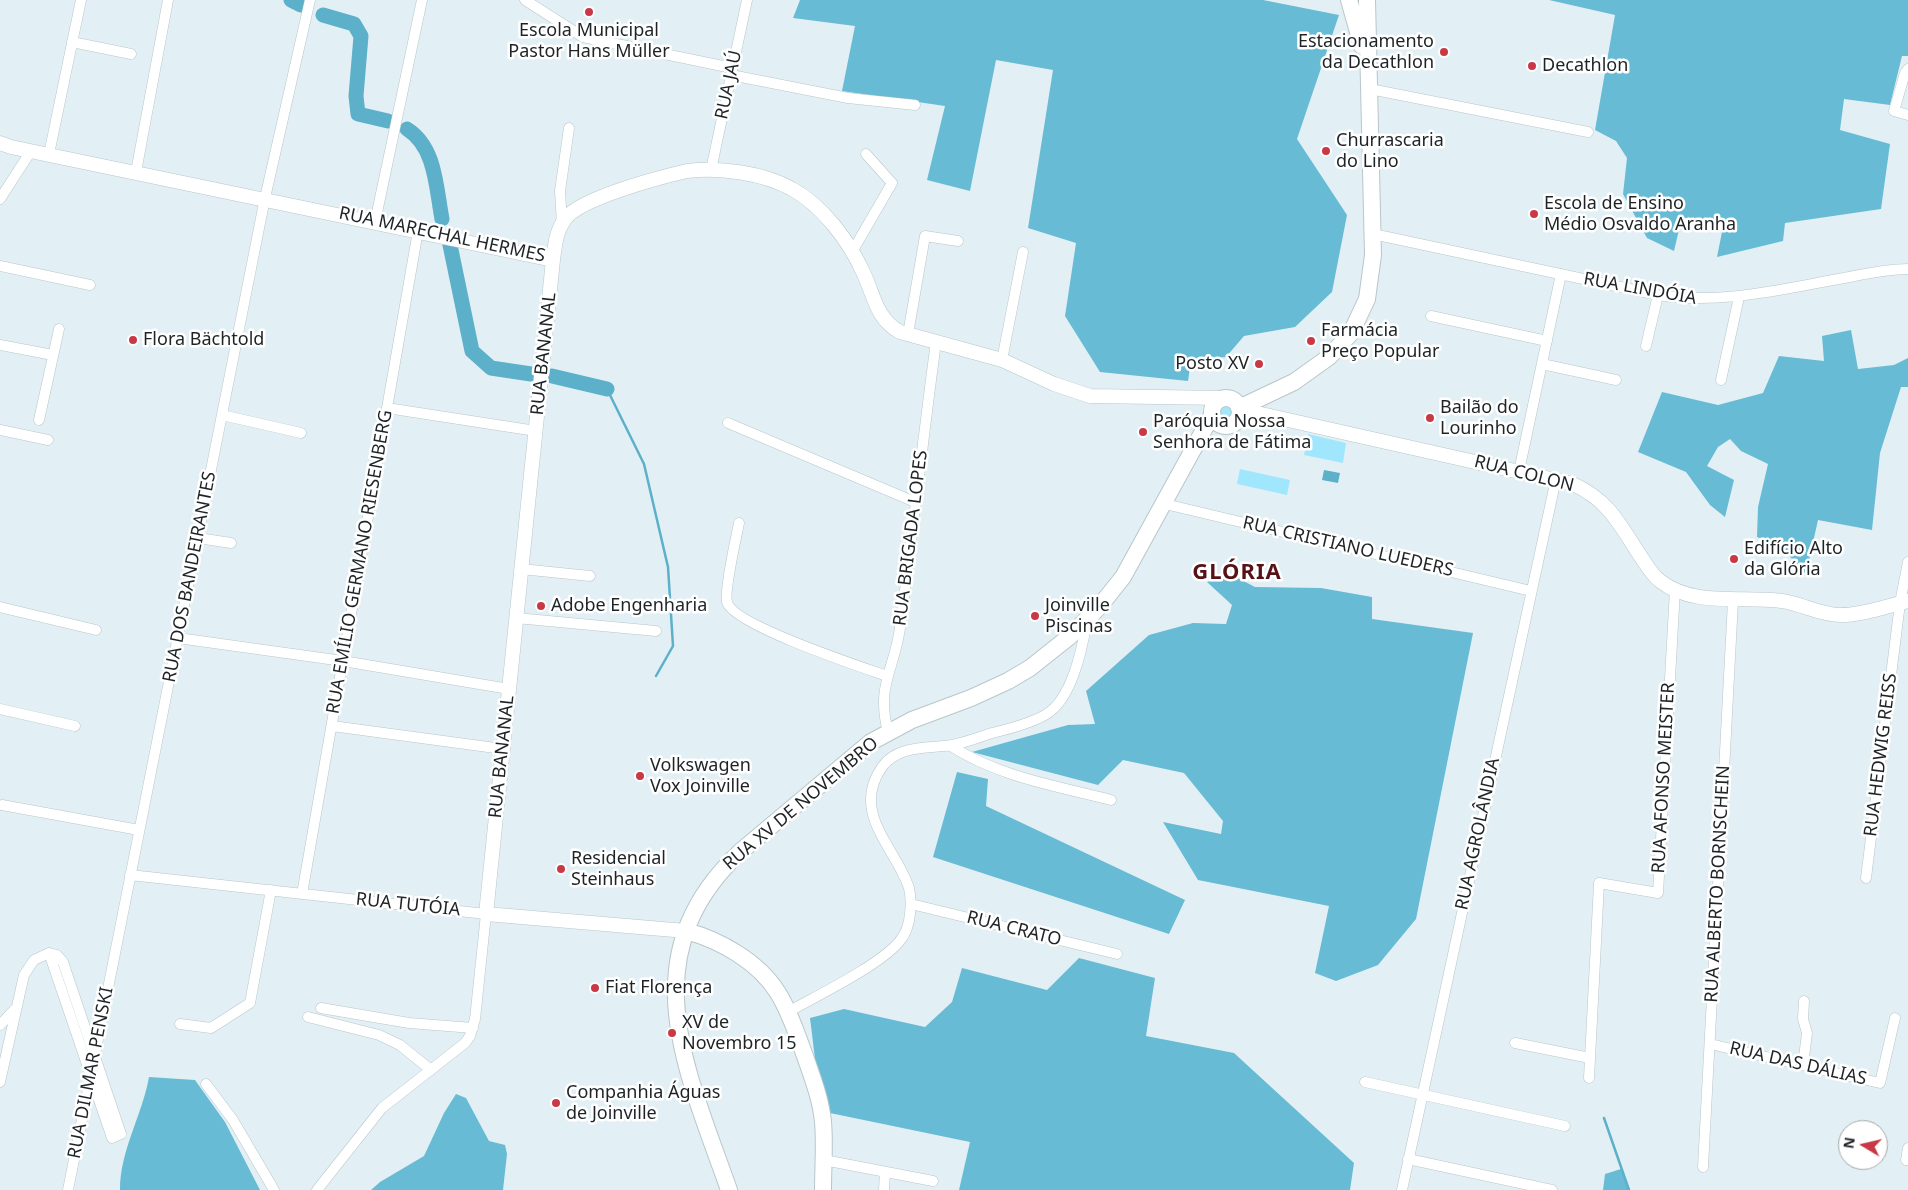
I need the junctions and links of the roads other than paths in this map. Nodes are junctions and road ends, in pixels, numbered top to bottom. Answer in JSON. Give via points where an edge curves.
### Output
{"nodes":[{"id":1,"x":81,"y":0,"type":"edge"},
{"id":2,"x":168,"y":0,"type":"edge"},
{"id":3,"x":310,"y":0,"type":"edge"},
{"id":4,"x":422,"y":0,"type":"edge"},
{"id":5,"x":525,"y":0,"type":"edge"},
{"id":6,"x":746,"y":0,"type":"edge"},
{"id":7,"x":1349,"y":0,"type":"edge"},
{"id":8,"x":1367,"y":0,"type":"edge"},
{"id":9,"x":72,"y":42,"type":"junction"},
{"id":10,"x":130,"y":54,"type":"dead end"},
{"id":11,"x":1908,"y":69,"type":"edge"},
{"id":12,"x":1369,"y":70,"type":"junction"},
{"id":13,"x":732,"y":72,"type":"junction"},
{"id":14,"x":1370,"y":89,"type":"junction"},
{"id":15,"x":916,"y":105,"type":"dead end"},
{"id":16,"x":1908,"y":115,"type":"edge"},
{"id":17,"x":569,"y":128,"type":"dead end"},
{"id":18,"x":1588,"y":132,"type":"dead end"},
{"id":19,"x":0,"y":143,"type":"edge"},
{"id":20,"x":31,"y":151,"type":"junction"},
{"id":21,"x":49,"y":154,"type":"junction"},
{"id":22,"x":866,"y":154,"type":"dead end"},
{"id":23,"x":711,"y":170,"type":"junction"},
{"id":24,"x":136,"y":172,"type":"junction"},
{"id":25,"x":266,"y":198,"type":"junction"},
{"id":26,"x":0,"y":199,"type":"edge"},
{"id":27,"x":376,"y":222,"type":"junction"},
{"id":28,"x":562,"y":224,"type":"junction"},
{"id":29,"x":418,"y":231,"type":"junction"},
{"id":30,"x":1373,"y":234,"type":"junction"},
{"id":31,"x":958,"y":241,"type":"dead end"},
{"id":32,"x":852,"y":252,"type":"junction"},
{"id":33,"x":1023,"y":252,"type":"dead end"},
{"id":34,"x":554,"y":260,"type":"junction"},
{"id":35,"x":0,"y":266,"type":"edge"},
{"id":36,"x":1908,"y":269,"type":"edge"},
{"id":37,"x":1561,"y":274,"type":"junction"},
{"id":38,"x":90,"y":285,"type":"dead end"},
{"id":39,"x":1658,"y":295,"type":"junction"},
{"id":40,"x":1739,"y":297,"type":"junction"},
{"id":41,"x":1431,"y":316,"type":"dead end"},
{"id":42,"x":60,"y":329,"type":"dead end"},
{"id":43,"x":908,"y":334,"type":"junction"},
{"id":44,"x":1547,"y":341,"type":"junction"},
{"id":45,"x":936,"y":342,"type":"junction"},
{"id":46,"x":0,"y":345,"type":"edge"},
{"id":47,"x":1646,"y":346,"type":"dead end"},
{"id":48,"x":54,"y":355,"type":"junction"},
{"id":49,"x":1002,"y":360,"type":"junction"},
{"id":50,"x":1542,"y":364,"type":"junction"},
{"id":51,"x":1616,"y":380,"type":"dead end"},
{"id":52,"x":1721,"y":380,"type":"dead end"},
{"id":53,"x":1182,"y":398,"type":"junction"},
{"id":54,"x":387,"y":408,"type":"junction"},
{"id":55,"x":1233,"y":410,"type":"junction"},
{"id":56,"x":1212,"y":413,"type":"junction"},
{"id":57,"x":222,"y":414,"type":"junction"},
{"id":58,"x":39,"y":420,"type":"dead end"},
{"id":59,"x":728,"y":423,"type":"dead end"},
{"id":60,"x":0,"y":430,"type":"edge"},
{"id":61,"x":536,"y":431,"type":"junction"},
{"id":62,"x":301,"y":433,"type":"dead end"},
{"id":63,"x":48,"y":440,"type":"dead end"},
{"id":64,"x":1187,"y":462,"type":"junction"},
{"id":65,"x":1519,"y":470,"type":"junction"},
{"id":66,"x":1556,"y":479,"type":"junction"},
{"id":67,"x":915,"y":502,"type":"junction"},
{"id":68,"x":1165,"y":504,"type":"junction"},
{"id":69,"x":739,"y":523,"type":"dead end"},
{"id":70,"x":198,"y":538,"type":"junction"},
{"id":71,"x":231,"y":543,"type":"dead end"},
{"id":72,"x":1908,"y":562,"type":"edge"},
{"id":73,"x":522,"y":569,"type":"junction"},
{"id":74,"x":590,"y":576,"type":"dead end"},
{"id":75,"x":1675,"y":589,"type":"junction"},
{"id":76,"x":1531,"y":591,"type":"junction"},
{"id":77,"x":1732,"y":600,"type":"junction"},
{"id":78,"x":1904,"y":602,"type":"edge"},
{"id":79,"x":0,"y":607,"type":"edge"},
{"id":80,"x":516,"y":618,"type":"junction"},
{"id":81,"x":1087,"y":620,"type":"junction"},
{"id":82,"x":96,"y":630,"type":"dead end"},
{"id":83,"x":656,"y":632,"type":"dead end"},
{"id":84,"x":178,"y":638,"type":"junction"},
{"id":85,"x":343,"y":661,"type":"junction"},
{"id":86,"x":887,"y":676,"type":"junction"},
{"id":87,"x":509,"y":688,"type":"junction"},
{"id":88,"x":0,"y":709,"type":"edge"},
{"id":89,"x":75,"y":726,"type":"dead end"},
{"id":90,"x":332,"y":726,"type":"junction"},
{"id":91,"x":888,"y":732,"type":"junction"},
{"id":92,"x":952,"y":746,"type":"junction"},
{"id":93,"x":503,"y":749,"type":"junction"},
{"id":94,"x":1111,"y":800,"type":"dead end"},
{"id":95,"x":2,"y":805,"type":"dead end"},
{"id":96,"x":139,"y":830,"type":"junction"},
{"id":97,"x":130,"y":875,"type":"junction"},
{"id":98,"x":1866,"y":878,"type":"dead end"},
{"id":99,"x":271,"y":890,"type":"junction"},
{"id":100,"x":302,"y":894,"type":"junction"},
{"id":101,"x":911,"y":904,"type":"junction"},
{"id":102,"x":486,"y":914,"type":"junction"},
{"id":103,"x":686,"y":931,"type":"junction"},
{"id":104,"x":49,"y":953,"type":"junction"},
{"id":105,"x":1117,"y":954,"type":"dead end"},
{"id":106,"x":114,"y":956,"type":"joint"},
{"id":107,"x":1804,"y":1001,"type":"dead end"},
{"id":108,"x":16,"y":1007,"type":"junction"},
{"id":109,"x":321,"y":1008,"type":"dead end"},
{"id":110,"x":788,"y":1012,"type":"junction"},
{"id":111,"x":308,"y":1017,"type":"dead end"},
{"id":112,"x":1894,"y":1018,"type":"dead end"},
{"id":113,"x":180,"y":1024,"type":"dead end"},
{"id":114,"x":0,"y":1025,"type":"edge"},
{"id":115,"x":473,"y":1028,"type":"junction"},
{"id":116,"x":1515,"y":1044,"type":"dead end"},
{"id":117,"x":1710,"y":1044,"type":"junction"},
{"id":118,"x":94,"y":1054,"type":"junction"},
{"id":119,"x":1590,"y":1058,"type":"junction"},
{"id":120,"x":1803,"y":1065,"type":"junction"},
{"id":121,"x":431,"y":1070,"type":"junction"},
{"id":122,"x":90,"y":1074,"type":"junction"},
{"id":123,"x":1589,"y":1078,"type":"dead end"},
{"id":124,"x":0,"y":1082,"type":"edge"},
{"id":125,"x":1366,"y":1082,"type":"dead end"},
{"id":126,"x":206,"y":1084,"type":"dead end"},
{"id":127,"x":1422,"y":1094,"type":"junction"},
{"id":128,"x":1565,"y":1126,"type":"dead end"},
{"id":129,"x":1908,"y":1148,"type":"edge"},
{"id":130,"x":1408,"y":1159,"type":"junction"},
{"id":131,"x":824,"y":1160,"type":"junction"},
{"id":132,"x":1907,"y":1160,"type":"edge"},
{"id":133,"x":1703,"y":1166,"type":"dead end"},
{"id":134,"x":884,"y":1172,"type":"junction"},
{"id":135,"x":933,"y":1181,"type":"dead end"},
{"id":136,"x":68,"y":1190,"type":"edge"},
{"id":137,"x":274,"y":1190,"type":"edge"},
{"id":138,"x":317,"y":1190,"type":"edge"},
{"id":139,"x":729,"y":1190,"type":"edge"},
{"id":140,"x":823,"y":1190,"type":"edge"},
{"id":141,"x":884,"y":1190,"type":"edge"},
{"id":142,"x":1402,"y":1190,"type":"edge"},
{"id":143,"x":1552,"y":1190,"type":"edge"}],
"edges":[{"from":1,"to":9,"type":"street"},
{"from":2,"to":24,"type":"street"},
{"from":3,"to":25,"type":"street","name":"RUA DOS BANDEIRANTES"},
{"from":4,"to":27,"type":"street"},
{"from":5,"to":13,"type":"street","via":[[584,37]]},
{"from":6,"to":13,"type":"street","name":"RUA JAÚ"},
{"from":7,"to":12,"type":"main road","name":"RUA XV DE NOVEMBRO"},
{"from":8,"to":12,"type":"main road","name":"RUA XV DE NOVEMBRO"},
{"from":9,"to":10,"type":"street"},
{"from":9,"to":21,"type":"street"},
{"from":11,"to":16,"type":"street","via":[[1904,73],[1894,111]]},
{"from":12,"to":14,"type":"main road","name":"RUA XV DE NOVEMBRO"},
{"from":13,"to":15,"type":"street","via":[[848,98]]},
{"from":13,"to":23,"type":"street","name":"RUA JAÚ"},
{"from":14,"to":18,"type":"street"},
{"from":14,"to":30,"type":"main road","name":"RUA XV DE NOVEMBRO"},
{"from":17,"to":28,"type":"street","via":[[560,191]]},
{"from":19,"to":20,"type":"street","name":"RUA MARECHAL HERMES"},
{"from":20,"to":21,"type":"street","name":"RUA MARECHAL HERMES"},
{"from":20,"to":26,"type":"street"},
{"from":21,"to":24,"type":"street","name":"RUA MARECHAL HERMES"},
{"from":22,"to":32,"type":"street","via":[[892,183]]},
{"from":23,"to":28,"type":"street","name":"RUA MARECHAL HERMES","via":[[679,173],[588,202],[575,209]]},
{"from":23,"to":32,"type":"street","name":"RUA MARECHAL HERMES","via":[[749,175],[791,188],[824,215]]},
{"from":24,"to":25,"type":"street","name":"RUA MARECHAL HERMES"},
{"from":25,"to":27,"type":"street","name":"RUA MARECHAL HERMES"},
{"from":25,"to":57,"type":"street","name":"RUA DOS BANDEIRANTES"},
{"from":27,"to":29,"type":"street","name":"RUA MARECHAL HERMES"},
{"from":28,"to":34,"type":"street","name":"RUA MARECHAL HERMES"},
{"from":29,"to":34,"type":"street","name":"RUA MARECHAL HERMES"},
{"from":29,"to":54,"type":"street","name":"RUA EMÍLIO GERMANO RIESENBERG"},
{"from":30,"to":37,"type":"street","name":"RUA LINDÓIA"},
{"from":30,"to":55,"type":"main road","name":"RUA XV DE NOVEMBRO","via":[[1370,284],[1351,332],[1317,367],[1294,382]]},
{"from":31,"to":43,"type":"street","via":[[924,236]]},
{"from":32,"to":43,"type":"street","name":"RUA MARECHAL HERMES","via":[[881,316],[889,325]]},
{"from":33,"to":49,"type":"street"},
{"from":34,"to":61,"type":"street","name":"RUA BANANAL"},
{"from":35,"to":38,"type":"street"},
{"from":36,"to":40,"type":"street","name":"RUA LINDÓIA"},
{"from":37,"to":39,"type":"street","name":"RUA LINDÓIA"},
{"from":37,"to":44,"type":"street"},
{"from":39,"to":40,"type":"street","name":"RUA LINDÓIA","via":[[1700,300]]},
{"from":39,"to":47,"type":"street"},
{"from":40,"to":52,"type":"street"},
{"from":41,"to":44,"type":"street"},
{"from":42,"to":48,"type":"street"},
{"from":43,"to":45,"type":"street","name":"RUA MARECHAL HERMES"},
{"from":44,"to":50,"type":"street"},
{"from":45,"to":49,"type":"street","name":"RUA MARECHAL HERMES"},
{"from":45,"to":67,"type":"street","name":"RUA BRIGADA LOPES"},
{"from":46,"to":48,"type":"street"},
{"from":48,"to":58,"type":"street"},
{"from":49,"to":53,"type":"street","name":"RUA MARECHAL HERMES","via":[[1054,384],[1090,396]]},
{"from":50,"to":51,"type":"street"},
{"from":50,"to":65,"type":"street"},
{"from":53,"to":55,"type":"street","name":"RUA MARECHAL HERMES"},
{"from":53,"to":56,"type":"street","name":"RUA MARECHAL HERMES"},
{"from":54,"to":61,"type":"street"},
{"from":54,"to":85,"type":"street","name":"RUA EMÍLIO GERMANO RIESENBERG"},
{"from":55,"to":56,"type":"main road","name":"RUA XV DE NOVEMBRO","via":[[1216,402]]},
{"from":55,"to":56,"type":"main road","via":[[1219,424]]},
{"from":55,"to":64,"type":"main road","name":"RUA XV DE NOVEMBRO","via":[[1212,438]]},
{"from":55,"to":65,"type":"street","name":"RUA COLON"},
{"from":56,"to":64,"type":"main road","name":"RUA XV DE NOVEMBRO"},
{"from":57,"to":62,"type":"street"},
{"from":57,"to":70,"type":"street","name":"RUA DOS BANDEIRANTES"},
{"from":59,"to":67,"type":"street"},
{"from":60,"to":63,"type":"street"},
{"from":61,"to":73,"type":"street","name":"RUA BANANAL"},
{"from":64,"to":68,"type":"main road","name":"RUA XV DE NOVEMBRO"},
{"from":65,"to":66,"type":"street","name":"RUA COLON"},
{"from":66,"to":75,"type":"street","name":"RUA COLON","via":[[1585,489],[1603,502],[1654,575]]},
{"from":66,"to":76,"type":"street","name":"RUA AGROLÂNDIA"},
{"from":67,"to":86,"type":"street","name":"RUA BRIGADA LOPES","via":[[900,631]]},
{"from":68,"to":76,"type":"street","name":"RUA CRISTIANO LUEDERS"},
{"from":68,"to":81,"type":"main road","name":"RUA XV DE NOVEMBRO","via":[[1123,577]]},
{"from":69,"to":86,"type":"street","via":[[726,599],[732,612],[755,626]]},
{"from":70,"to":71,"type":"street"},
{"from":70,"to":84,"type":"street","name":"RUA DOS BANDEIRANTES"},
{"from":72,"to":78,"type":"street","name":"RUA HEDWIG REISS"},
{"from":73,"to":74,"type":"street"},
{"from":73,"to":80,"type":"street","name":"RUA BANANAL"},
{"from":75,"to":77,"type":"street","name":"RUA COLON","via":[[1708,598]]},
{"from":75,"to":119,"type":"street","name":"RUA AFONSO MEISTER","via":[[1658,893],[1599,883]]},
{"from":76,"to":127,"type":"street","name":"RUA AGROLÂNDIA"},
{"from":77,"to":78,"type":"street","name":"RUA COLON","via":[[1779,600],[1840,615]]},
{"from":77,"to":117,"type":"street","name":"RUA ALBERTO BORNSCHEIN"},
{"from":78,"to":98,"type":"street","name":"RUA HEDWIG REISS"},
{"from":79,"to":82,"type":"street"},
{"from":80,"to":83,"type":"street"},
{"from":80,"to":87,"type":"street","name":"RUA BANANAL"},
{"from":81,"to":91,"type":"main road","name":"RUA XV DE NOVEMBRO","via":[[1048,655],[1008,681]]},
{"from":81,"to":92,"type":"street","via":[[1070,683],[1055,708],[1032,720]]},
{"from":84,"to":85,"type":"street"},
{"from":84,"to":96,"type":"street","name":"RUA DOS BANDEIRANTES"},
{"from":85,"to":87,"type":"street"},
{"from":85,"to":90,"type":"street","name":"RUA EMÍLIO GERMANO RIESENBERG"},
{"from":86,"to":91,"type":"street","name":"RUA BRIGADA LOPES","via":[[883,698]]},
{"from":87,"to":93,"type":"street","name":"RUA BANANAL"},
{"from":88,"to":89,"type":"street"},
{"from":90,"to":93,"type":"street"},
{"from":90,"to":100,"type":"street","name":"RUA EMÍLIO GERMANO RIESENBERG"},
{"from":91,"to":103,"type":"main road","name":"RUA XV DE NOVEMBRO","via":[[847,761],[725,867],[704,896]]},
{"from":92,"to":94,"type":"street","via":[[994,768]]},
{"from":92,"to":101,"type":"street","via":[[899,753],[881,768],[872,792],[878,832],[905,879]]},
{"from":93,"to":102,"type":"street","name":"RUA BANANAL"},
{"from":95,"to":96,"type":"street"},
{"from":96,"to":97,"type":"street","name":"RUA DOS BANDEIRANTES"},
{"from":97,"to":99,"type":"street","name":"RUA TUTÓIA"},
{"from":97,"to":106,"type":"street","name":"RUA DOS BANDEIRANTES"},
{"from":99,"to":100,"type":"street","name":"RUA TUTÓIA"},
{"from":99,"to":113,"type":"street","via":[[250,1003],[211,1028]]},
{"from":100,"to":102,"type":"street","name":"RUA TUTÓIA"},
{"from":101,"to":105,"type":"street","name":"RUA CRATO"},
{"from":101,"to":110,"type":"street","via":[[907,929],[898,943],[874,962]]},
{"from":102,"to":103,"type":"street","name":"RUA TUTÓIA"},
{"from":102,"to":115,"type":"street","name":"RUA BANANAL"},
{"from":103,"to":110,"type":"main road","via":[[721,944],[755,968],[778,992]]},
{"from":103,"to":139,"type":"main road","name":"RUA XV DE NOVEMBRO","via":[[676,972],[680,1036]]},
{"from":104,"to":108,"type":"street","via":[[34,960],[26,969]]},
{"from":104,"to":118,"type":"street","via":[[64,962]]},
{"from":104,"to":122,"type":"street"},
{"from":106,"to":118,"type":"street","name":"RUA DILMAR PENSKI"},
{"from":107,"to":120,"type":"street","via":[[1807,1033]]},
{"from":108,"to":114,"type":"street"},
{"from":108,"to":124,"type":"street"},
{"from":109,"to":115,"type":"street","via":[[409,1023]]},
{"from":110,"to":131,"type":"main road","via":[[818,1097],[823,1122]]},
{"from":111,"to":121,"type":"street","via":[[379,1035],[400,1045]]},
{"from":112,"to":120,"type":"street","name":"RUA DAS DÁLIAS","via":[[1880,1083]]},
{"from":115,"to":121,"type":"street","name":"RUA BANANAL","via":[[465,1043]]},
{"from":116,"to":119,"type":"street"},
{"from":117,"to":120,"type":"street","name":"RUA DAS DÁLIAS"},
{"from":117,"to":133,"type":"street","name":"RUA ALBERTO BORNSCHEIN"},
{"from":118,"to":122,"type":"street","name":"RUA DILMAR PENSKI"},
{"from":118,"to":122,"type":"street","via":[[121,1134],[112,1138]]},
{"from":119,"to":123,"type":"street","name":"RUA AFONSO MEISTER"},
{"from":121,"to":138,"type":"street","name":"RUA BANANAL","via":[[382,1108]]},
{"from":122,"to":136,"type":"street","name":"RUA DILMAR PENSKI"},
{"from":125,"to":127,"type":"street"},
{"from":126,"to":137,"type":"street","via":[[233,1120]]},
{"from":127,"to":128,"type":"street"},
{"from":127,"to":130,"type":"street","name":"RUA AGROLÂNDIA"},
{"from":129,"to":132,"type":"street"},
{"from":130,"to":142,"type":"street","name":"RUA AGROLÂNDIA"},
{"from":130,"to":143,"type":"street"},
{"from":131,"to":134,"type":"street"},
{"from":131,"to":140,"type":"main road"},
{"from":134,"to":135,"type":"street"},
{"from":134,"to":141,"type":"street"}]}
